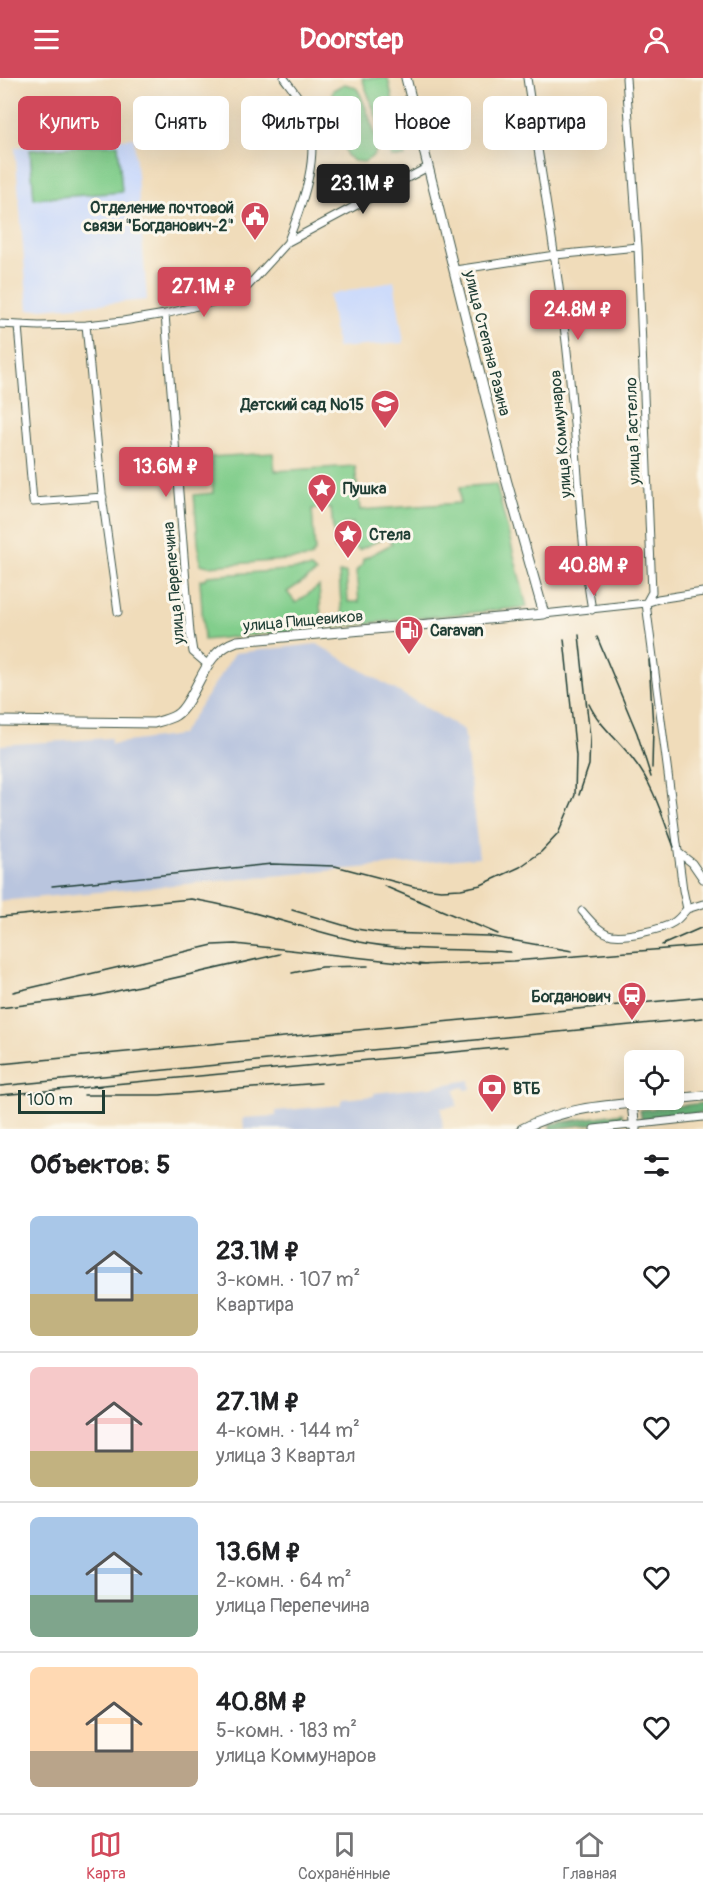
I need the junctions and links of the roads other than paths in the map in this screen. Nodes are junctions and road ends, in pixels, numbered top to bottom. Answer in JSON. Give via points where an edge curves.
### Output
{"nodes":[{"id":1,"x":284,"y":78,"type":"edge"},
{"id":2,"x":406,"y":78,"type":"edge"},
{"id":3,"x":527,"y":78,"type":"edge"},
{"id":4,"x":626,"y":78,"type":"edge"},
{"id":5,"x":428,"y":167,"type":"junction"},
{"id":6,"x":288,"y":242,"type":"junction"},
{"id":7,"x":638,"y":247,"type":"junction"},
{"id":8,"x":555,"y":255,"type":"junction"},
{"id":9,"x":455,"y":270,"type":"junction"},
{"id":10,"x":165,"y":314,"type":"junction"},
{"id":11,"x":0,"y":324,"type":"edge"},
{"id":12,"x":86,"y":325,"type":"junction"},
{"id":13,"x":18,"y":326,"type":"junction"},
{"id":14,"x":103,"y":497,"type":"junction"},
{"id":15,"x":703,"y":592,"type":"edge"},
{"id":16,"x":646,"y":603,"type":"junction"},
{"id":17,"x":592,"y":610,"type":"junction"},
{"id":18,"x":118,"y":612,"type":"dead end"},
{"id":19,"x":544,"y":614,"type":"junction"},
{"id":20,"x":207,"y":664,"type":"junction"},
{"id":21,"x":0,"y":721,"type":"edge"},
{"id":22,"x":679,"y":854,"type":"junction"},
{"id":23,"x":703,"y":879,"type":"edge"},
{"id":24,"x":703,"y":904,"type":"edge"},
{"id":25,"x":687,"y":909,"type":"junction"},
{"id":26,"x":582,"y":912,"type":"dead end"},
{"id":27,"x":703,"y":1096,"type":"edge"},
{"id":28,"x":684,"y":1098,"type":"edge"},
{"id":29,"x":624,"y":1105,"type":"edge"},
{"id":30,"x":633,"y":1110,"type":"edge"},
{"id":31,"x":703,"y":1117,"type":"edge"},
{"id":32,"x":635,"y":1126,"type":"edge"},
{"id":33,"x":522,"y":1129,"type":"edge"},
{"id":34,"x":594,"y":1129,"type":"edge"}],
"edges":[{"from":1,"to":6,"type":"street","via":[[307,112],[313,142],[306,194]]},
{"from":2,"to":5,"type":"main road","name":"улица Степана Разина"},
{"from":3,"to":8,"type":"street","name":"улица Коммунаров"},
{"from":4,"to":7,"type":"street","name":"улица Гастелло"},
{"from":5,"to":6,"type":"street"},
{"from":5,"to":9,"type":"main road","name":"улица Степана Разина"},
{"from":6,"to":10,"type":"street","via":[[238,293]]},
{"from":7,"to":8,"type":"street"},
{"from":7,"to":16,"type":"street","name":"улица Гастелло","via":[[652,592]]},
{"from":8,"to":9,"type":"street"},
{"from":8,"to":17,"type":"street","name":"улица Коммунаров","via":[[572,401],[584,563]]},
{"from":9,"to":19,"type":"main road","name":"улица Степана Разина"},
{"from":10,"to":12,"type":"street"},
{"from":10,"to":20,"type":"street","name":"улица Перепечина","via":[[190,633],[193,652]]},
{"from":11,"to":13,"type":"street"},
{"from":12,"to":13,"type":"street"},
{"from":12,"to":14,"type":"street"},
{"from":13,"to":14,"type":"street","via":[[33,502]]},
{"from":14,"to":18,"type":"street"},
{"from":15,"to":16,"type":"street","name":"улица Пищевиков"},
{"from":16,"to":17,"type":"street","name":"улица Пищевиков"},
{"from":16,"to":22,"type":"street","name":"улица Гастелло"},
{"from":17,"to":19,"type":"street","name":"улица Пищевиков"},
{"from":19,"to":20,"type":"main road","name":"улица Пищевиков","via":[[237,641],[226,645]]},
{"from":20,"to":21,"type":"main road","name":"улица Пищевиков","via":[[177,715],[154,723]]},
{"from":22,"to":23,"type":"street","via":[[692,863]]},
{"from":22,"to":25,"type":"street","name":"улица Гастелло"},
{"from":24,"to":25,"type":"street"},
{"from":25,"to":26,"type":"street","via":[[673,923],[611,935]]},
{"from":27,"to":28,"type":"main road"},
{"from":29,"to":33,"type":"main road","via":[[564,1112]]},
{"from":30,"to":32,"type":"main road"},
{"from":31,"to":32,"type":"street"},
{"from":32,"to":34,"type":"street"}]}
